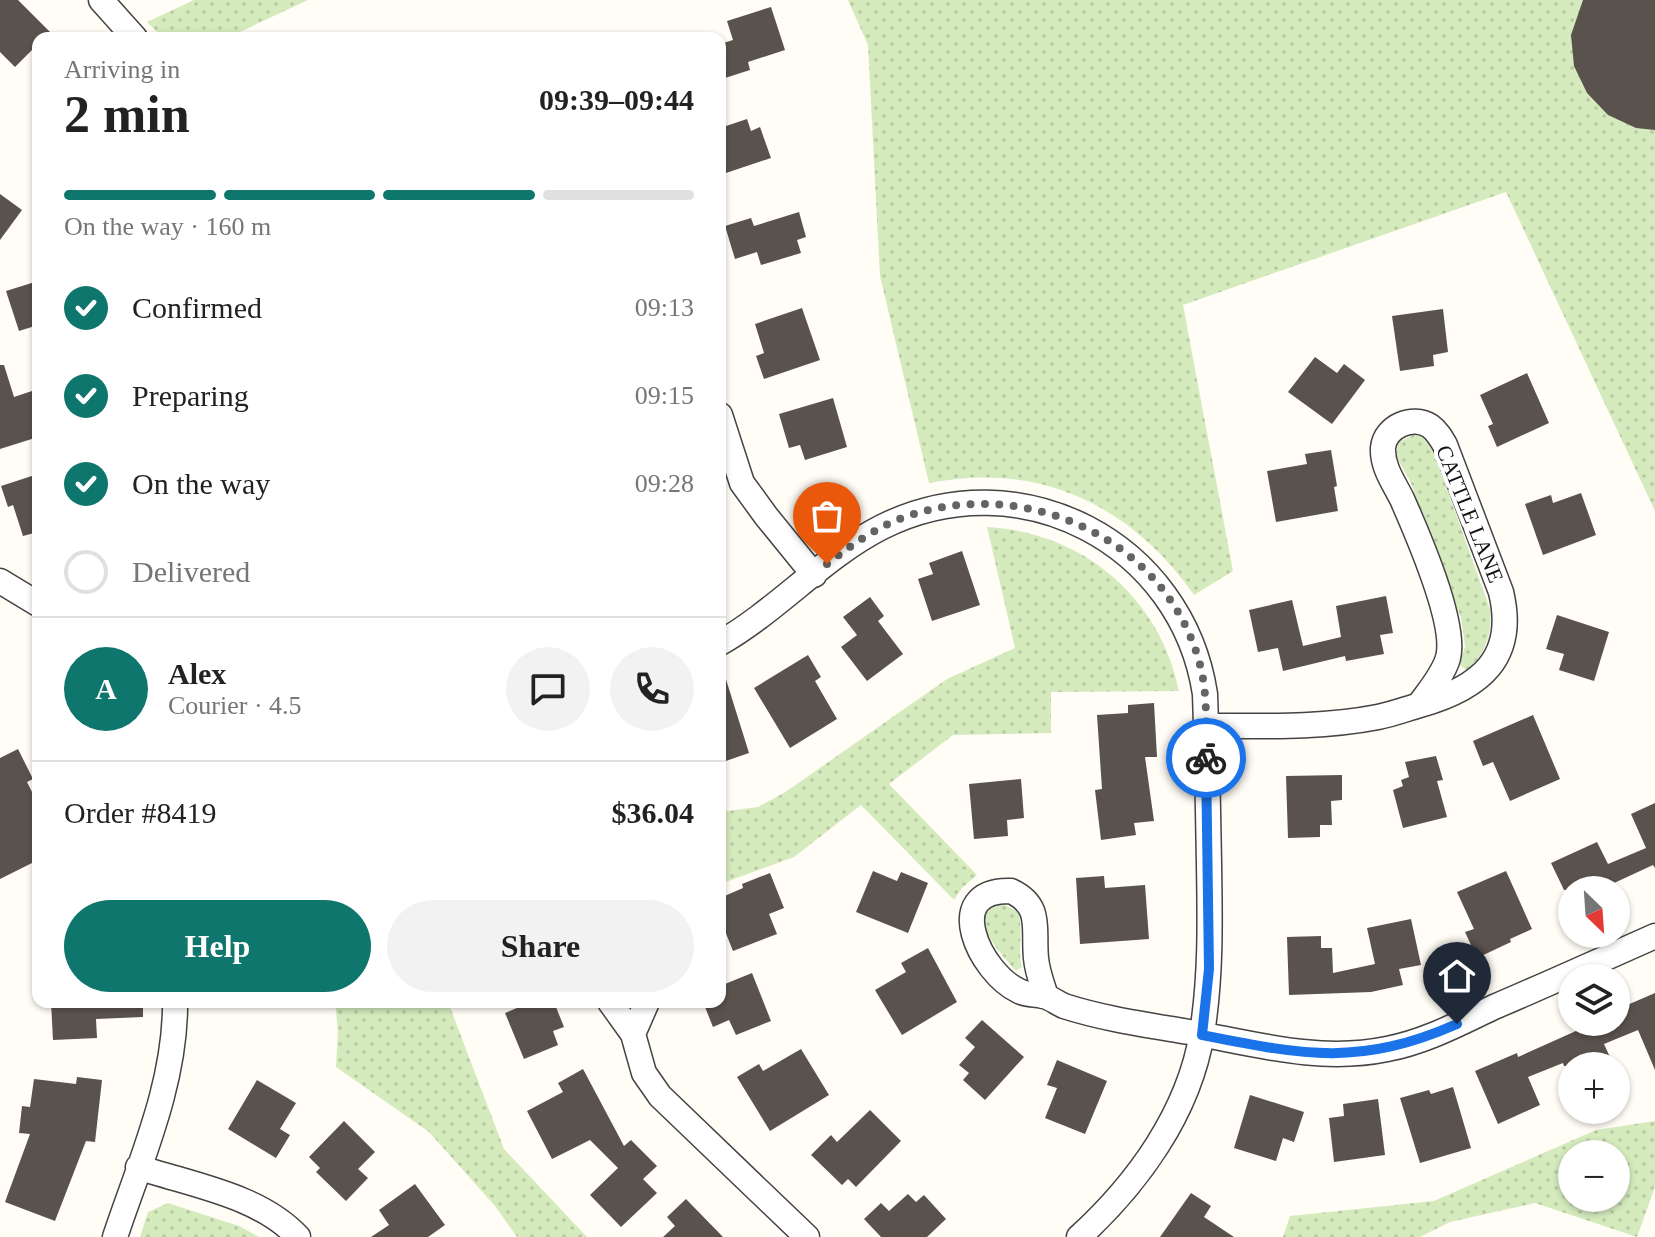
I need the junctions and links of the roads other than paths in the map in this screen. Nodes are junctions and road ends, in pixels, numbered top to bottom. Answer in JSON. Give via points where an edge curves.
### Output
{"nodes":[{"id":1,"x":101,"y":0,"type":"edge"},
{"id":2,"x":130,"y":32,"type":"edge"},
{"id":3,"x":726,"y":434,"type":"edge"},
{"id":4,"x":814,"y":575,"type":"junction"},
{"id":5,"x":0,"y":581,"type":"edge"},
{"id":6,"x":32,"y":600,"type":"edge"},
{"id":7,"x":726,"y":639,"type":"edge"},
{"id":8,"x":1419,"y":705,"type":"junction"},
{"id":9,"x":1206,"y":726,"type":"junction"},
{"id":10,"x":1655,"y":936,"type":"edge"},
{"id":11,"x":1046,"y":996,"type":"dead end"},
{"id":12,"x":175,"y":1008,"type":"edge"},
{"id":13,"x":614,"y":1008,"type":"edge"},
{"id":14,"x":644,"y":1008,"type":"edge"},
{"id":15,"x":633,"y":1034,"type":"junction"},
{"id":16,"x":1202,"y":1035,"type":"junction"},
{"id":17,"x":138,"y":1167,"type":"junction"},
{"id":18,"x":115,"y":1237,"type":"edge"},
{"id":19,"x":298,"y":1237,"type":"edge"},
{"id":20,"x":807,"y":1237,"type":"edge"},
{"id":21,"x":1079,"y":1237,"type":"edge"}],
"edges":[{"from":1,"to":2,"type":"street"},
{"from":3,"to":4,"type":"street","via":[[742,483]]},
{"from":4,"to":7,"type":"street"},
{"from":4,"to":9,"type":"street","via":[[861,538],[903,517],[943,507],[1013,505],[1070,519],[1122,549],[1165,594],[1198,659]]},
{"from":5,"to":6,"type":"street"},
{"from":8,"to":8,"type":"street","name":"CATTLE LANE","via":[[1461,691],[1485,672],[1503,644],[1506,611],[1445,445],[1428,424],[1417,421],[1394,428],[1383,448],[1449,630],[1444,669]]},
{"from":8,"to":9,"type":"street","name":"CATTLE LANE","via":[[1340,722]]},
{"from":9,"to":16,"type":"street","via":[[1210,939]]},
{"from":10,"to":16,"type":"street","via":[[1389,1049],[1324,1054]]},
{"from":11,"to":16,"type":"street","via":[[1065,1006]]},
{"from":12,"to":17,"type":"street","via":[[171,1062]]},
{"from":13,"to":15,"type":"street"},
{"from":14,"to":15,"type":"street"},
{"from":15,"to":20,"type":"street","via":[[644,1073],[673,1111]]},
{"from":16,"to":21,"type":"street","via":[[1182,1098],[1153,1153]]},
{"from":17,"to":18,"type":"street"},
{"from":17,"to":19,"type":"street","via":[[256,1207]]}]}
